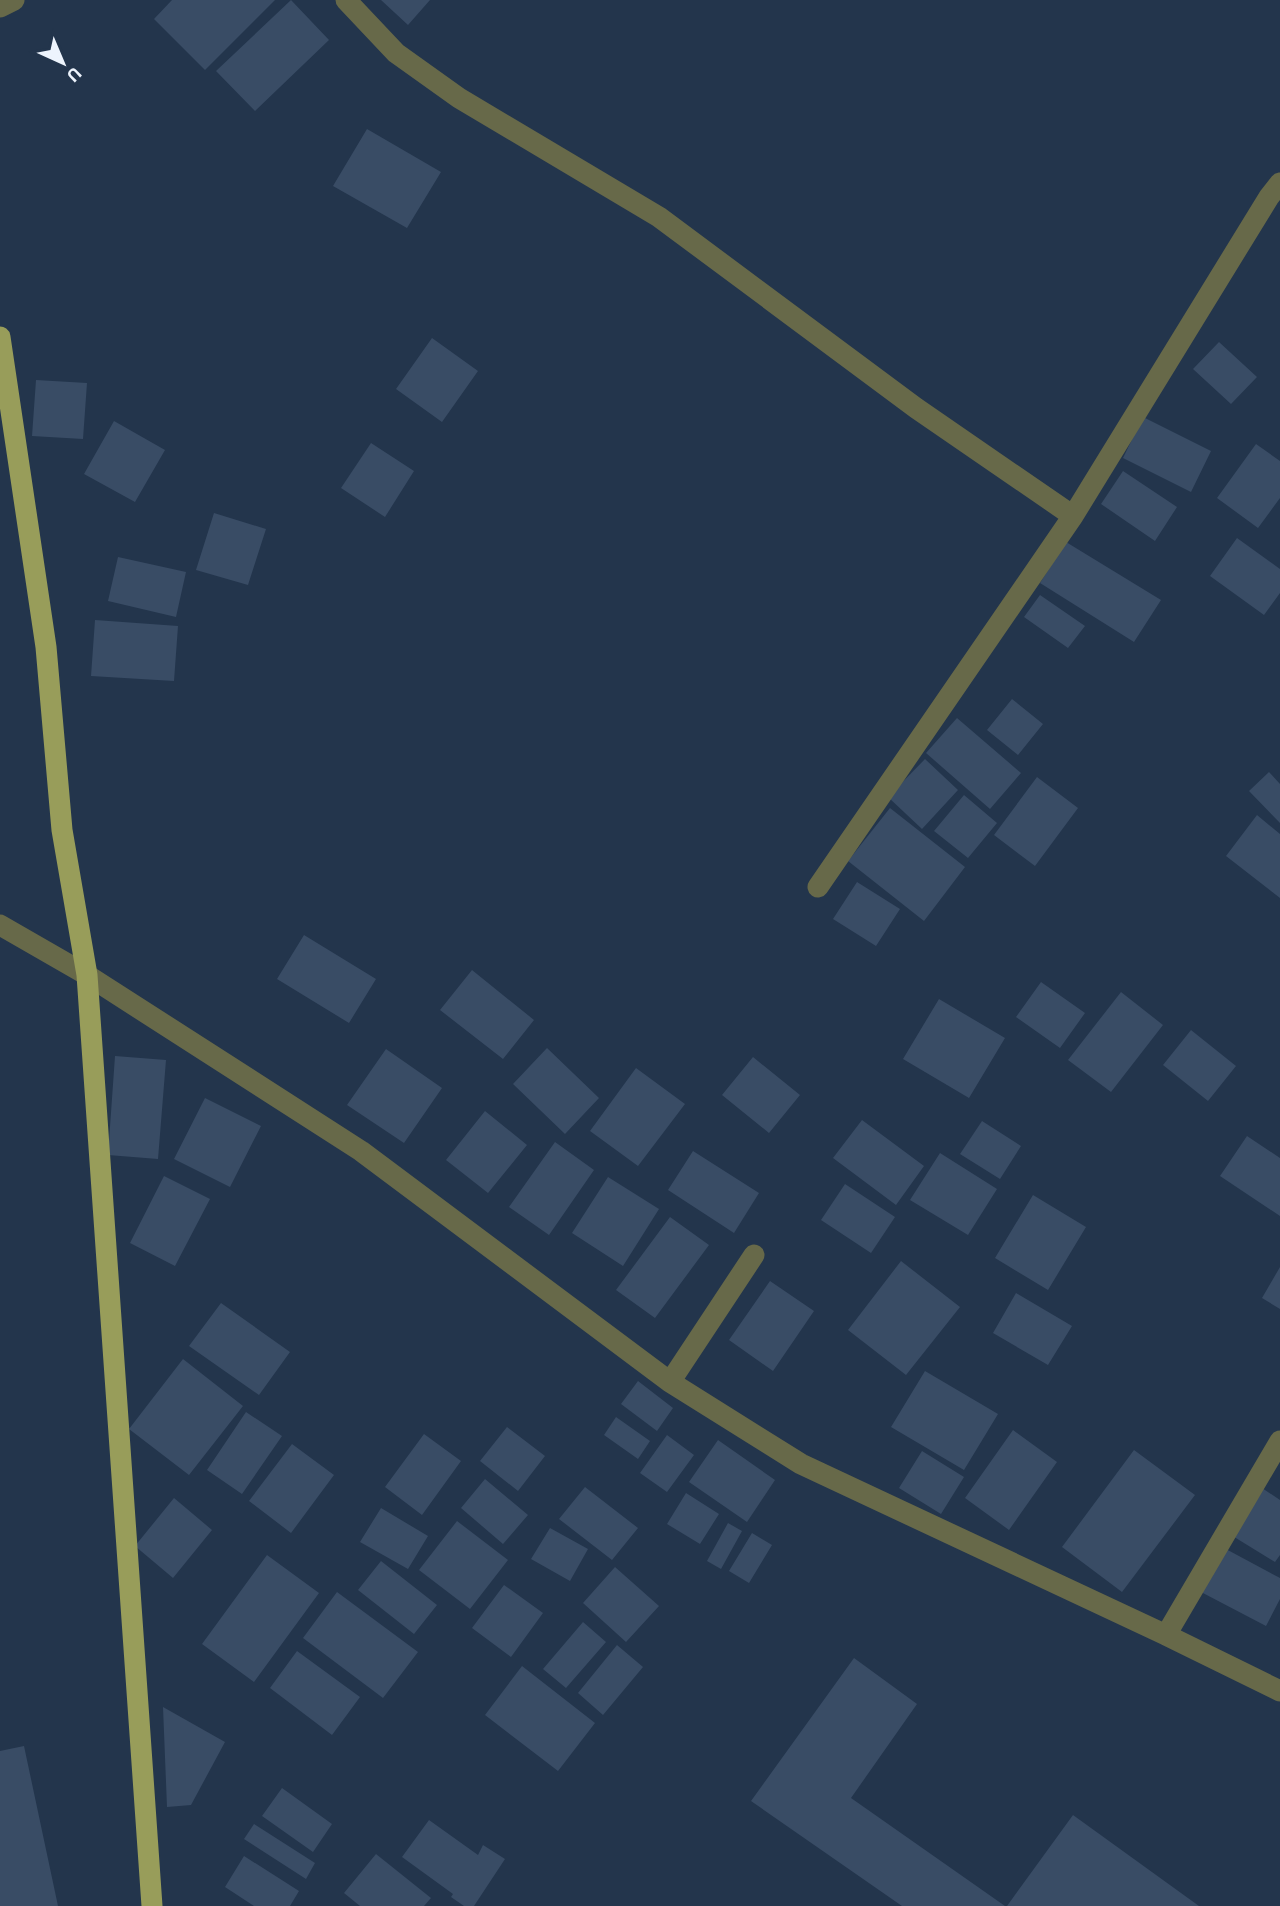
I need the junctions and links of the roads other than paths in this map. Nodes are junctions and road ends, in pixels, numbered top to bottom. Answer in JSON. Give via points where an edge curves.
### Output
{"nodes":[{"id":1,"x":14,"y":0,"type":"edge"},
{"id":2,"x":346,"y":0,"type":"edge"},
{"id":3,"x":0,"y":7,"type":"edge"},
{"id":4,"x":1280,"y":183,"type":"edge"},
{"id":5,"x":0,"y":337,"type":"edge"},
{"id":6,"x":1073,"y":516,"type":"junction"},
{"id":7,"x":818,"y":887,"type":"dead end"},
{"id":8,"x":0,"y":925,"type":"edge"},
{"id":9,"x":87,"y":975,"type":"junction"},
{"id":10,"x":754,"y":1255,"type":"dead end"},
{"id":11,"x":670,"y":1382,"type":"junction"},
{"id":12,"x":1280,"y":1441,"type":"edge"},
{"id":13,"x":1166,"y":1635,"type":"junction"},
{"id":14,"x":1280,"y":1691,"type":"edge"},
{"id":15,"x":152,"y":1906,"type":"edge"}],
"edges":[{"from":1,"to":3,"type":"street"},
{"from":2,"to":6,"type":"street","via":[[396,53],[459,98],[659,217],[916,408]]},
{"from":4,"to":6,"type":"street"},
{"from":5,"to":9,"type":"main road","via":[[46,647],[62,830]]},
{"from":6,"to":7,"type":"street"},
{"from":8,"to":9,"type":"street"},
{"from":9,"to":11,"type":"street","via":[[361,1151]]},
{"from":9,"to":15,"type":"main road"},
{"from":10,"to":11,"type":"street"},
{"from":11,"to":13,"type":"street","via":[[801,1464]]},
{"from":12,"to":13,"type":"street"},
{"from":13,"to":14,"type":"street"}]}
